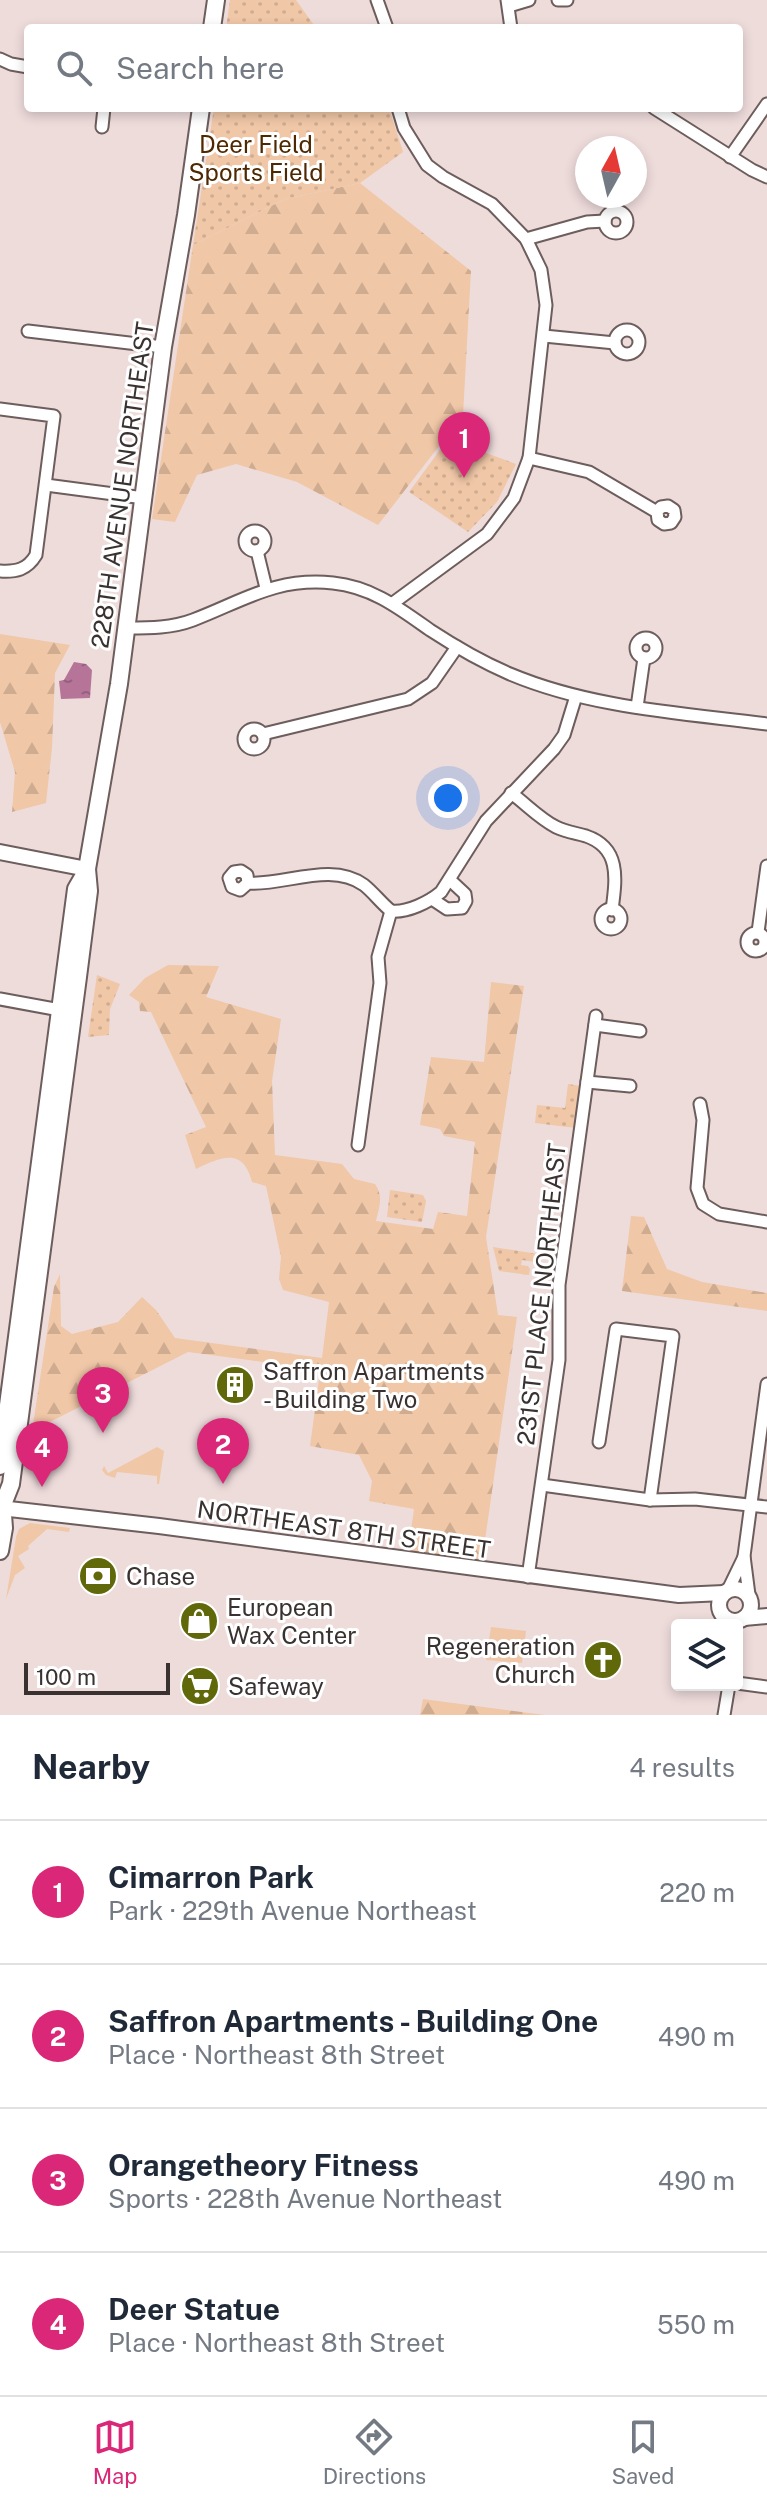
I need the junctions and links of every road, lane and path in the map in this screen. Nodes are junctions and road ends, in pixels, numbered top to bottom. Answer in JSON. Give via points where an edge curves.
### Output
{"nodes":[{"id":1,"x":216,"y":0,"type":"edge"},
{"id":2,"x":377,"y":0,"type":"edge"},
{"id":3,"x":529,"y":0,"type":"edge"},
{"id":4,"x":558,"y":0,"type":"edge"},
{"id":5,"x":567,"y":0,"type":"edge"},
{"id":6,"x":508,"y":3,"type":"edge"},
{"id":7,"x":213,"y":24,"type":"edge"},
{"id":8,"x":386,"y":24,"type":"edge"},
{"id":9,"x":511,"y":24,"type":"edge"},
{"id":10,"x":0,"y":59,"type":"edge"},
{"id":11,"x":24,"y":66,"type":"edge"},
{"id":12,"x":767,"y":104,"type":"edge"},
{"id":13,"x":104,"y":112,"type":"edge"},
{"id":14,"x":200,"y":112,"type":"edge"},
{"id":15,"x":399,"y":112,"type":"edge"},
{"id":16,"x":660,"y":112,"type":"edge"},
{"id":17,"x":102,"y":127,"type":"dead end"},
{"id":18,"x":730,"y":157,"type":"junction"},
{"id":19,"x":767,"y":177,"type":"edge"},
{"id":20,"x":605,"y":221,"type":"dead end"},
{"id":21,"x":526,"y":239,"type":"junction"},
{"id":22,"x":28,"y":331,"type":"dead end"},
{"id":23,"x":544,"y":336,"type":"junction"},
{"id":24,"x":615,"y":343,"type":"dead end"},
{"id":25,"x":163,"y":347,"type":"junction"},
{"id":26,"x":0,"y":409,"type":"edge"},
{"id":27,"x":529,"y":458,"type":"junction"},
{"id":28,"x":46,"y":485,"type":"junction"},
{"id":29,"x":144,"y":498,"type":"junction"},
{"id":30,"x":657,"y":512,"type":"dead end"},
{"id":31,"x":257,"y":551,"type":"dead end"},
{"id":32,"x":0,"y":571,"type":"edge"},
{"id":33,"x":266,"y":588,"type":"junction"},
{"id":34,"x":393,"y":603,"type":"junction"},
{"id":35,"x":127,"y":628,"type":"junction"},
{"id":36,"x":457,"y":647,"type":"junction"},
{"id":37,"x":644,"y":658,"type":"dead end"},
{"id":38,"x":576,"y":696,"type":"junction"},
{"id":39,"x":637,"y":707,"type":"junction"},
{"id":40,"x":767,"y":724,"type":"edge"},
{"id":41,"x":263,"y":734,"type":"dead end"},
{"id":42,"x":511,"y":793,"type":"junction"},
{"id":43,"x":0,"y":852,"type":"edge"},
{"id":44,"x":767,"y":866,"type":"edge"},
{"id":45,"x":87,"y":869,"type":"junction"},
{"id":46,"x":450,"y":880,"type":"junction"},
{"id":47,"x":248,"y":883,"type":"dead end"},
{"id":48,"x":432,"y":899,"type":"junction"},
{"id":49,"x":612,"y":910,"type":"dead end"},
{"id":50,"x":391,"y":911,"type":"junction"},
{"id":51,"x":758,"y":932,"type":"dead end"},
{"id":52,"x":80,"y":964,"type":"junction"},
{"id":53,"x":0,"y":999,"type":"edge"},
{"id":54,"x":60,"y":1010,"type":"junction"},
{"id":55,"x":640,"y":1031,"type":"dead end"},
{"id":56,"x":587,"y":1082,"type":"junction"},
{"id":57,"x":630,"y":1086,"type":"dead end"},
{"id":58,"x":700,"y":1104,"type":"dead end"},
{"id":59,"x":358,"y":1145,"type":"dead end"},
{"id":60,"x":37,"y":1184,"type":"junction"},
{"id":61,"x":767,"y":1222,"type":"edge"},
{"id":62,"x":44,"y":1252,"type":"junction"},
{"id":63,"x":767,"y":1384,"type":"edge"},
{"id":64,"x":599,"y":1442,"type":"dead end"},
{"id":65,"x":0,"y":1466,"type":"edge"},
{"id":66,"x":542,"y":1485,"type":"junction"},
{"id":67,"x":650,"y":1500,"type":"junction"},
{"id":68,"x":1,"y":1505,"type":"edge"},
{"id":69,"x":750,"y":1506,"type":"junction"},
{"id":70,"x":767,"y":1507,"type":"edge"},
{"id":71,"x":0,"y":1551,"type":"edge"},
{"id":72,"x":744,"y":1556,"type":"junction"},
{"id":73,"x":528,"y":1577,"type":"junction"},
{"id":74,"x":726,"y":1591,"type":"junction"},
{"id":75,"x":679,"y":1595,"type":"junction"},
{"id":76,"x":750,"y":1598,"type":"junction"},
{"id":77,"x":767,"y":1606,"type":"edge"},
{"id":78,"x":722,"y":1616,"type":"edge"},
{"id":79,"x":767,"y":1616,"type":"edge"},
{"id":80,"x":743,"y":1619,"type":"edge"},
{"id":81,"x":743,"y":1622,"type":"edge"},
{"id":82,"x":743,"y":1684,"type":"edge"},
{"id":83,"x":767,"y":1687,"type":"edge"},
{"id":84,"x":728,"y":1691,"type":"edge"},
{"id":85,"x":724,"y":1715,"type":"edge"}],
"edges":[{"from":1,"to":7,"type":"main road"},
{"from":2,"to":8,"type":"street"},
{"from":3,"to":6,"type":"street"},
{"from":4,"to":5,"type":"street"},
{"from":6,"to":9,"type":"street"},
{"from":10,"to":11,"type":"street"},
{"from":12,"to":18,"type":"street"},
{"from":13,"to":17,"type":"street"},
{"from":14,"to":25,"type":"main road","name":"228TH AVENUE NORTHEAST"},
{"from":15,"to":21,"type":"street","via":[[427,165],[492,204]]},
{"from":16,"to":18,"type":"street"},
{"from":18,"to":19,"type":"street"},
{"from":20,"to":21,"type":"street"},
{"from":21,"to":23,"type":"street","via":[[545,287]]},
{"from":22,"to":25,"type":"street"},
{"from":23,"to":24,"type":"street"},
{"from":23,"to":27,"type":"street"},
{"from":25,"to":29,"type":"main road","name":"228TH AVENUE NORTHEAST"},
{"from":26,"to":28,"type":"street","via":[[54,416]]},
{"from":27,"to":30,"type":"street","via":[[589,472]]},
{"from":27,"to":34,"type":"street","via":[[514,498],[487,534]]},
{"from":28,"to":29,"type":"street"},
{"from":28,"to":32,"type":"street","via":[[36,555],[25,568]]},
{"from":29,"to":35,"type":"main road","name":"228TH AVENUE NORTHEAST"},
{"from":31,"to":33,"type":"street"},
{"from":33,"to":34,"type":"street","via":[[337,583]]},
{"from":33,"to":35,"type":"street","via":[[192,620]]},
{"from":34,"to":36,"type":"street"},
{"from":35,"to":45,"type":"main road","name":"228TH AVENUE NORTHEAST"},
{"from":36,"to":38,"type":"street","via":[[535,684]]},
{"from":36,"to":41,"type":"street","via":[[432,683],[408,699]]},
{"from":37,"to":39,"type":"street"},
{"from":38,"to":39,"type":"street"},
{"from":38,"to":42,"type":"street","via":[[564,735]]},
{"from":39,"to":40,"type":"street"},
{"from":42,"to":46,"type":"street","via":[[476,835]]},
{"from":42,"to":49,"type":"street","via":[[551,825],[607,849],[615,868]]},
{"from":43,"to":45,"type":"street"},
{"from":44,"to":51,"type":"street"},
{"from":45,"to":52,"type":"main road","name":"228TH AVENUE NORTHEAST"},
{"from":45,"to":54,"type":"main road","name":"228TH AVENUE NORTHEAST","via":[[76,889]]},
{"from":46,"to":48,"type":"street"},
{"from":46,"to":48,"type":"street","via":[[465,894],[462,908],[447,909]]},
{"from":47,"to":50,"type":"street","via":[[347,877],[364,885]]},
{"from":48,"to":50,"type":"street"},
{"from":50,"to":59,"type":"street","via":[[378,957],[380,983]]},
{"from":52,"to":54,"type":"main road","via":[[70,973]]},
{"from":52,"to":62,"type":"main road","name":"228TH AVENUE NORTHEAST"},
{"from":53,"to":54,"type":"street"},
{"from":54,"to":60,"type":"main road","name":"228TH AVENUE NORTHEAST"},
{"from":55,"to":56,"type":"street","name":"231ST PLACE NORTHEAST","via":[[595,1021]]},
{"from":56,"to":57,"type":"street"},
{"from":56,"to":66,"type":"street","name":"231ST PLACE NORTHEAST","via":[[559,1285],[561,1344]]},
{"from":58,"to":61,"type":"street","via":[[697,1188],[703,1204],[719,1214]]},
{"from":60,"to":62,"type":"main road","via":[[34,1239]]},
{"from":60,"to":65,"type":"main road","name":"228TH AVENUE NORTHEAST"},
{"from":62,"to":68,"type":"main road","name":"228TH AVENUE NORTHEAST","via":[[11,1484]]},
{"from":63,"to":69,"type":"street"},
{"from":64,"to":67,"type":"street","via":[[616,1329],[673,1336]]},
{"from":66,"to":67,"type":"street"},
{"from":66,"to":73,"type":"street","name":"231ST PLACE NORTHEAST"},
{"from":67,"to":69,"type":"street"},
{"from":68,"to":71,"type":"main road","name":"228TH AVENUE NORTHEAST"},
{"from":68,"to":73,"type":"street","name":"NORTHEAST 8TH STREET"},
{"from":69,"to":70,"type":"street"},
{"from":69,"to":72,"type":"street"},
{"from":72,"to":74,"type":"street"},
{"from":72,"to":76,"type":"street"},
{"from":73,"to":75,"type":"street","name":"NORTHEAST 8TH STREET"},
{"from":74,"to":75,"type":"street","name":"NORTHEAST 8TH STREET"},
{"from":74,"to":76,"type":"street","via":[[739,1589]]},
{"from":74,"to":78,"type":"street"},
{"from":75,"to":78,"type":"street","name":"NORTHEAST 8TH STREET"},
{"from":76,"to":77,"type":"street"},
{"from":76,"to":80,"type":"street","via":[[751,1610]]},
{"from":79,"to":81,"type":"street"},
{"from":82,"to":83,"type":"street"},
{"from":84,"to":85,"type":"street"}]}
